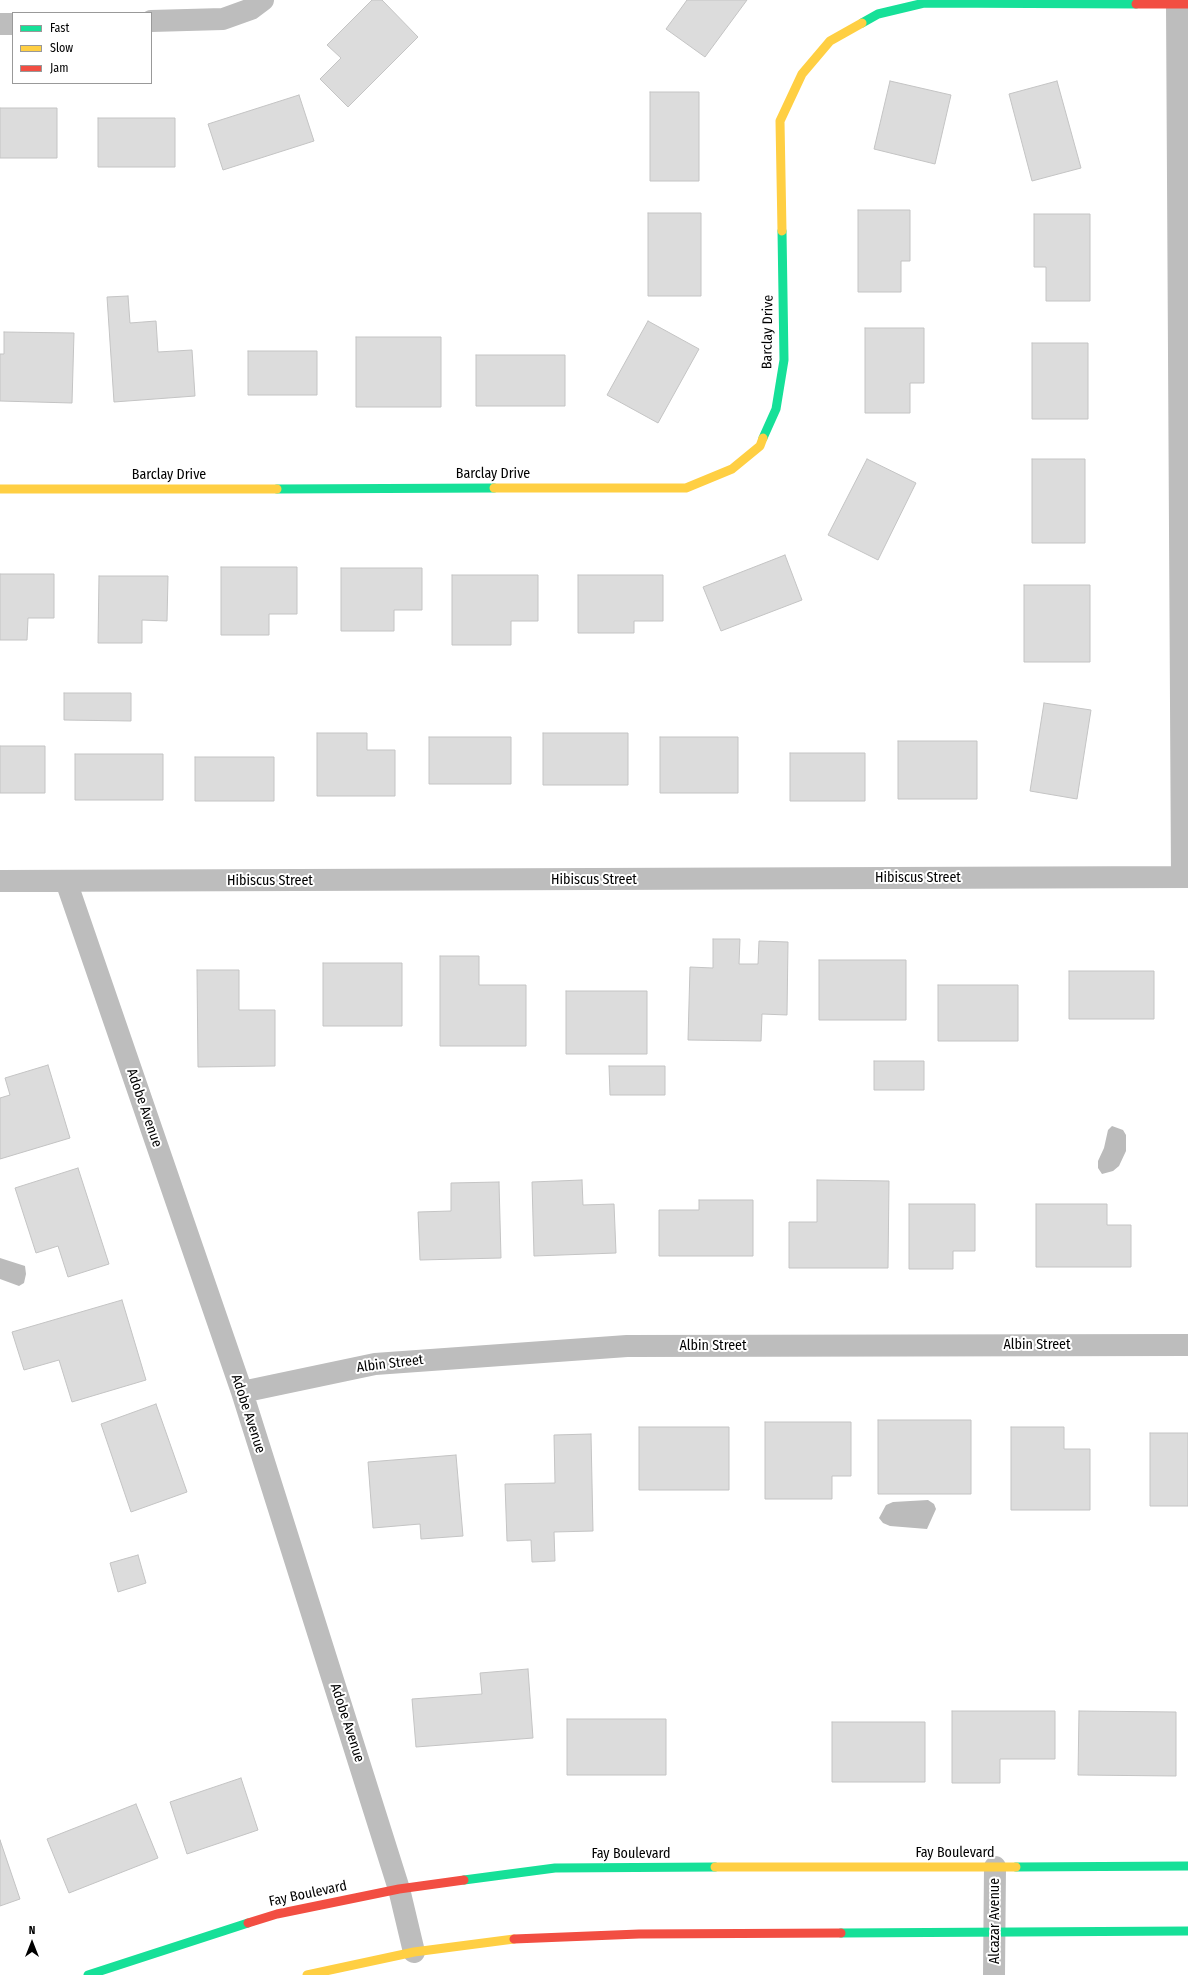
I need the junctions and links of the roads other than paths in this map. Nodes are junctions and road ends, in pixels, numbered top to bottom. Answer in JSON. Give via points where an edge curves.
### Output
{"nodes":[{"id":1,"x":263,"y":0,"type":"edge"},
{"id":2,"x":1183,"y":5,"type":"edge"},
{"id":3,"x":152,"y":20,"type":"edge"},
{"id":4,"x":0,"y":24,"type":"edge"},
{"id":5,"x":12,"y":24,"type":"edge"},
{"id":6,"x":0,"y":489,"type":"edge"},
{"id":7,"x":1185,"y":877,"type":"edge"},
{"id":8,"x":0,"y":881,"type":"edge"},
{"id":9,"x":66,"y":881,"type":"junction"},
{"id":10,"x":1188,"y":1345,"type":"edge"},
{"id":11,"x":242,"y":1392,"type":"junction"},
{"id":12,"x":1188,"y":1866,"type":"edge"},
{"id":13,"x":995,"y":1867,"type":"junction"},
{"id":14,"x":400,"y":1889,"type":"junction"},
{"id":15,"x":995,"y":1931,"type":"junction"},
{"id":16,"x":1188,"y":1931,"type":"edge"},
{"id":17,"x":414,"y":1952,"type":"junction"},
{"id":18,"x":88,"y":1975,"type":"edge"},
{"id":19,"x":307,"y":1975,"type":"edge"},
{"id":20,"x":994,"y":1975,"type":"edge"}],
"edges":[{"from":1,"to":3,"type":"street","via":[[251,9],[223,19]]},
{"from":2,"to":6,"type":"main road","name":"Barclay Drive","via":[[924,3],[878,14],[830,41],[802,74],[780,121],[784,360],[776,409],[760,446],[732,468],[686,488]]},
{"from":2,"to":7,"type":"street"},
{"from":4,"to":5,"type":"street"},
{"from":7,"to":9,"type":"street","name":"Hibiscus Street"},
{"from":8,"to":9,"type":"street","name":"Hibiscus Street"},
{"from":9,"to":11,"type":"street","name":"Adobe Avenue"},
{"from":10,"to":11,"type":"street","name":"Albin Street","via":[[628,1346],[375,1364]]},
{"from":11,"to":14,"type":"street","name":"Adobe Avenue"},
{"from":12,"to":13,"type":"main road","name":"Fay Boulevard"},
{"from":13,"to":14,"type":"main road","name":"Fay Boulevard","via":[[555,1868]]},
{"from":13,"to":15,"type":"street","name":"Alcazar Avenue"},
{"from":14,"to":17,"type":"street","name":"Adobe Avenue"},
{"from":14,"to":18,"type":"main road","name":"Fay Boulevard","via":[[277,1914]]},
{"from":15,"to":16,"type":"main road"},
{"from":15,"to":17,"type":"main road","via":[[638,1934],[536,1938]]},
{"from":15,"to":20,"type":"street","name":"Alcazar Avenue"},
{"from":17,"to":19,"type":"main road"}]}
